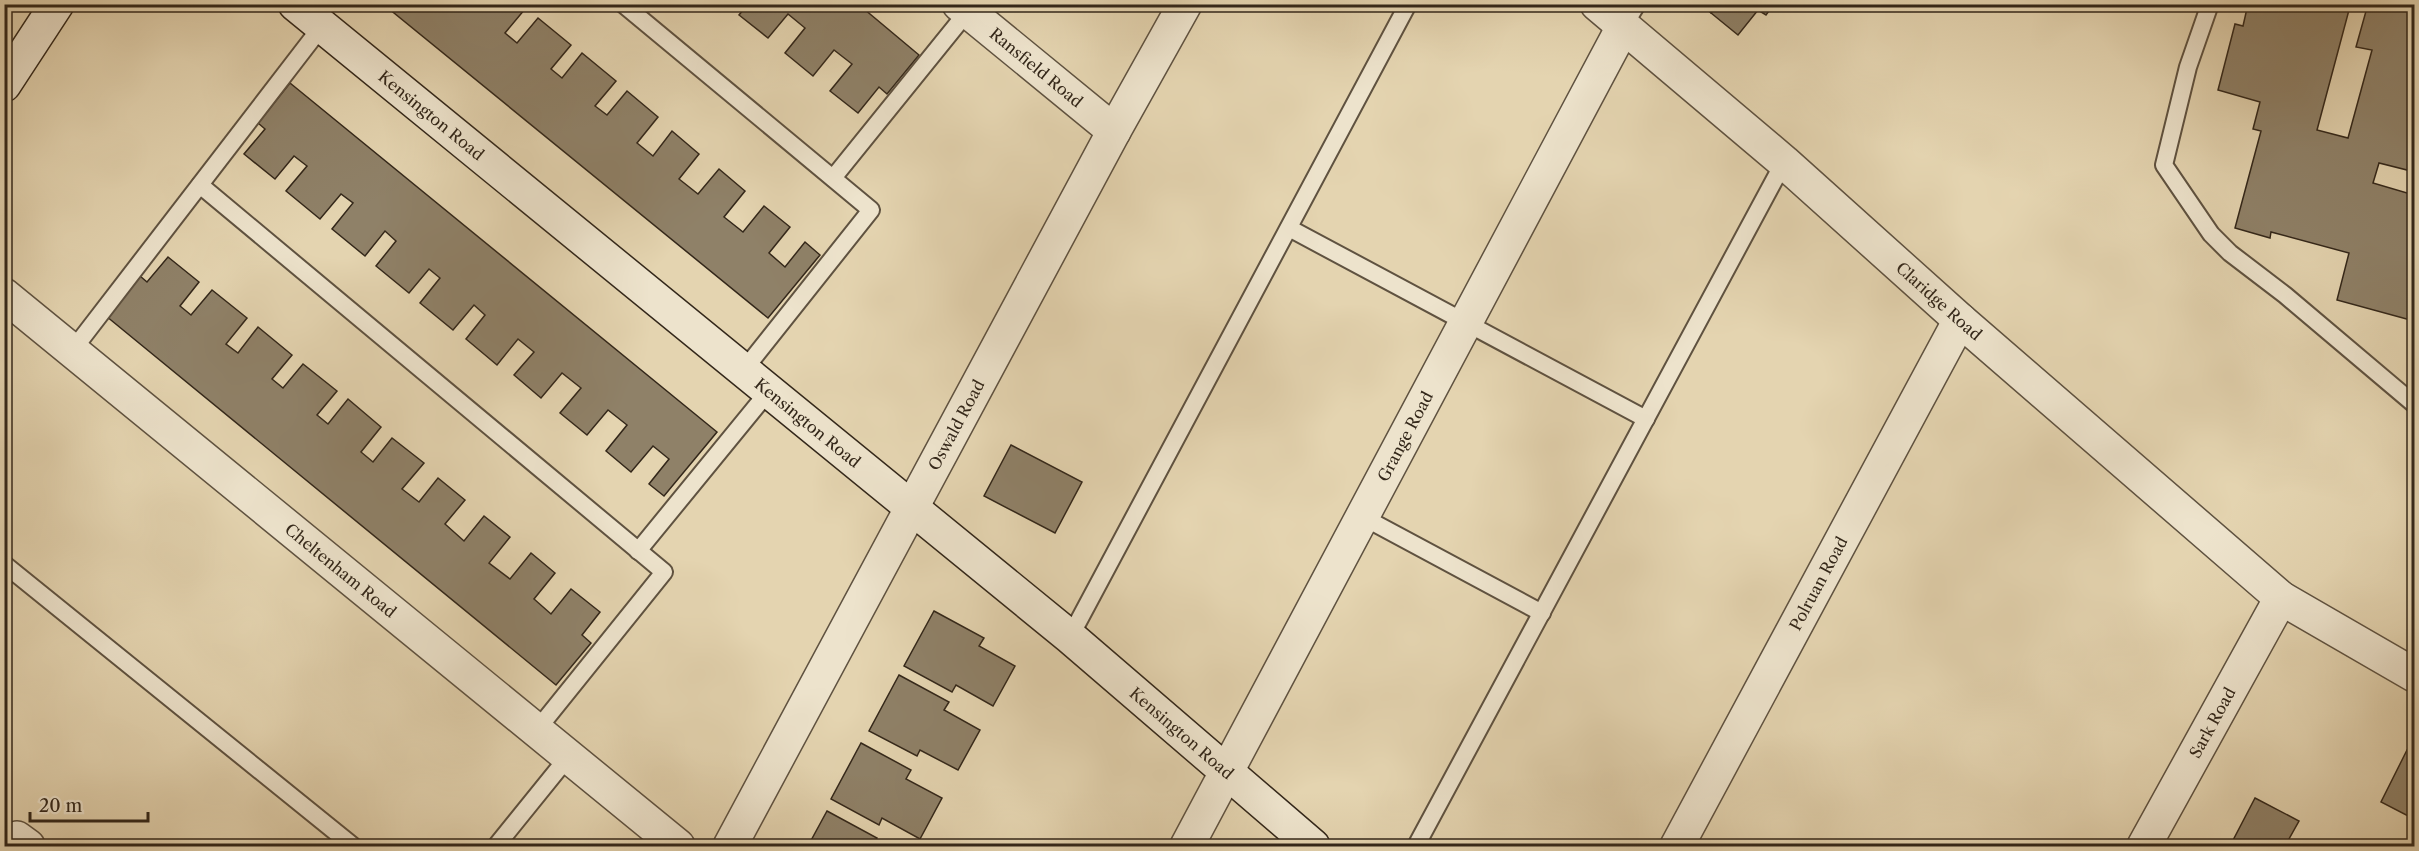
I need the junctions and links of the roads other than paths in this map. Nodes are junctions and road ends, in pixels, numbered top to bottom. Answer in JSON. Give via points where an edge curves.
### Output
{"nodes":[{"id":1,"x":57,"y":4,"type":"edge"},
{"id":2,"x":295,"y":4,"type":"edge"},
{"id":3,"x":623,"y":4,"type":"edge"},
{"id":4,"x":1185,"y":4,"type":"edge"},
{"id":5,"x":1408,"y":4,"type":"edge"},
{"id":6,"x":1597,"y":4,"type":"edge"},
{"id":7,"x":2210,"y":4,"type":"edge"},
{"id":8,"x":964,"y":8,"type":"edge"},
{"id":9,"x":1630,"y":16,"type":"edge"},
{"id":10,"x":322,"y":26,"type":"junction"},
{"id":11,"x":4,"y":85,"type":"edge"},
{"id":12,"x":1114,"y":131,"type":"junction"},
{"id":13,"x":1784,"y":162,"type":"junction"},
{"id":14,"x":833,"y":178,"type":"junction"},
{"id":15,"x":200,"y":185,"type":"junction"},
{"id":16,"x":1289,"y":228,"type":"junction"},
{"id":17,"x":4,"y":295,"type":"edge"},
{"id":18,"x":1960,"y":320,"type":"junction"},
{"id":19,"x":1466,"y":323,"type":"junction"},
{"id":20,"x":72,"y":351,"type":"junction"},
{"id":21,"x":743,"y":371,"type":"junction"},
{"id":22,"x":768,"y":392,"type":"junction"},
{"id":23,"x":2415,"y":404,"type":"edge"},
{"id":24,"x":1646,"y":419,"type":"junction"},
{"id":25,"x":912,"y":509,"type":"junction"},
{"id":26,"x":1363,"y":517,"type":"junction"},
{"id":27,"x":638,"y":551,"type":"junction"},
{"id":28,"x":4,"y":564,"type":"edge"},
{"id":29,"x":2281,"y":598,"type":"junction"},
{"id":30,"x":1542,"y":613,"type":"junction"},
{"id":31,"x":1070,"y":637,"type":"junction"},
{"id":32,"x":2415,"y":675,"type":"edge"},
{"id":33,"x":536,"y":730,"type":"junction"},
{"id":34,"x":568,"y":757,"type":"junction"},
{"id":35,"x":1227,"y":772,"type":"junction"},
{"id":36,"x":353,"y":846,"type":"edge"},
{"id":37,"x":496,"y":846,"type":"edge"},
{"id":38,"x":678,"y":846,"type":"edge"},
{"id":39,"x":730,"y":846,"type":"edge"},
{"id":40,"x":1187,"y":846,"type":"edge"},
{"id":41,"x":1313,"y":846,"type":"edge"},
{"id":42,"x":1416,"y":846,"type":"edge"},
{"id":43,"x":1677,"y":846,"type":"edge"},
{"id":44,"x":2144,"y":846,"type":"edge"}],
"edges":[{"from":1,"to":11,"type":"street"},
{"from":2,"to":10,"type":"street","name":"Kensington Road"},
{"from":3,"to":14,"type":"lane"},
{"from":4,"to":12,"type":"street","name":"Oswald Road"},
{"from":5,"to":16,"type":"lane"},
{"from":6,"to":9,"type":"street","name":"Claridge Road"},
{"from":7,"to":23,"type":"lane","via":[[2188,67],[2164,165],[2211,234],[2230,253]]},
{"from":8,"to":12,"type":"street","name":"Ransfield Road"},
{"from":8,"to":14,"type":"lane"},
{"from":9,"to":13,"type":"street","name":"Claridge Road"},
{"from":9,"to":19,"type":"street","name":"Grange Road"},
{"from":10,"to":15,"type":"lane"},
{"from":10,"to":21,"type":"street","name":"Kensington Road"},
{"from":12,"to":25,"type":"street","name":"Oswald Road"},
{"from":13,"to":18,"type":"street","name":"Claridge Road"},
{"from":13,"to":24,"type":"lane"},
{"from":14,"to":21,"type":"lane","via":[[871,210]]},
{"from":15,"to":20,"type":"lane"},
{"from":15,"to":27,"type":"lane"},
{"from":16,"to":19,"type":"lane"},
{"from":16,"to":31,"type":"lane"},
{"from":17,"to":20,"type":"street","name":"Cheltenham Road"},
{"from":18,"to":29,"type":"street","name":"Claridge Road"},
{"from":18,"to":43,"type":"street","name":"Polruan Road"},
{"from":19,"to":24,"type":"lane"},
{"from":19,"to":26,"type":"street","name":"Grange Road"},
{"from":20,"to":33,"type":"street","name":"Cheltenham Road"},
{"from":21,"to":22,"type":"street","name":"Kensington Road"},
{"from":22,"to":25,"type":"street","name":"Kensington Road"},
{"from":22,"to":27,"type":"lane"},
{"from":24,"to":30,"type":"lane"},
{"from":25,"to":31,"type":"street","name":"Kensington Road"},
{"from":25,"to":39,"type":"street","name":"Oswald Road"},
{"from":26,"to":30,"type":"lane"},
{"from":26,"to":35,"type":"street","name":"Grange Road"},
{"from":27,"to":33,"type":"lane","via":[[664,572]]},
{"from":28,"to":36,"type":"lane"},
{"from":29,"to":32,"type":"street","name":"Claridge Road"},
{"from":29,"to":44,"type":"street","name":"Sark Road"},
{"from":30,"to":42,"type":"lane"},
{"from":31,"to":35,"type":"street","name":"Kensington Road"},
{"from":33,"to":34,"type":"street","name":"Cheltenham Road"},
{"from":34,"to":37,"type":"lane"},
{"from":34,"to":38,"type":"street","name":"Cheltenham Road"},
{"from":35,"to":40,"type":"street","name":"Grange Road"},
{"from":35,"to":41,"type":"street","name":"Kensington Road"}]}
